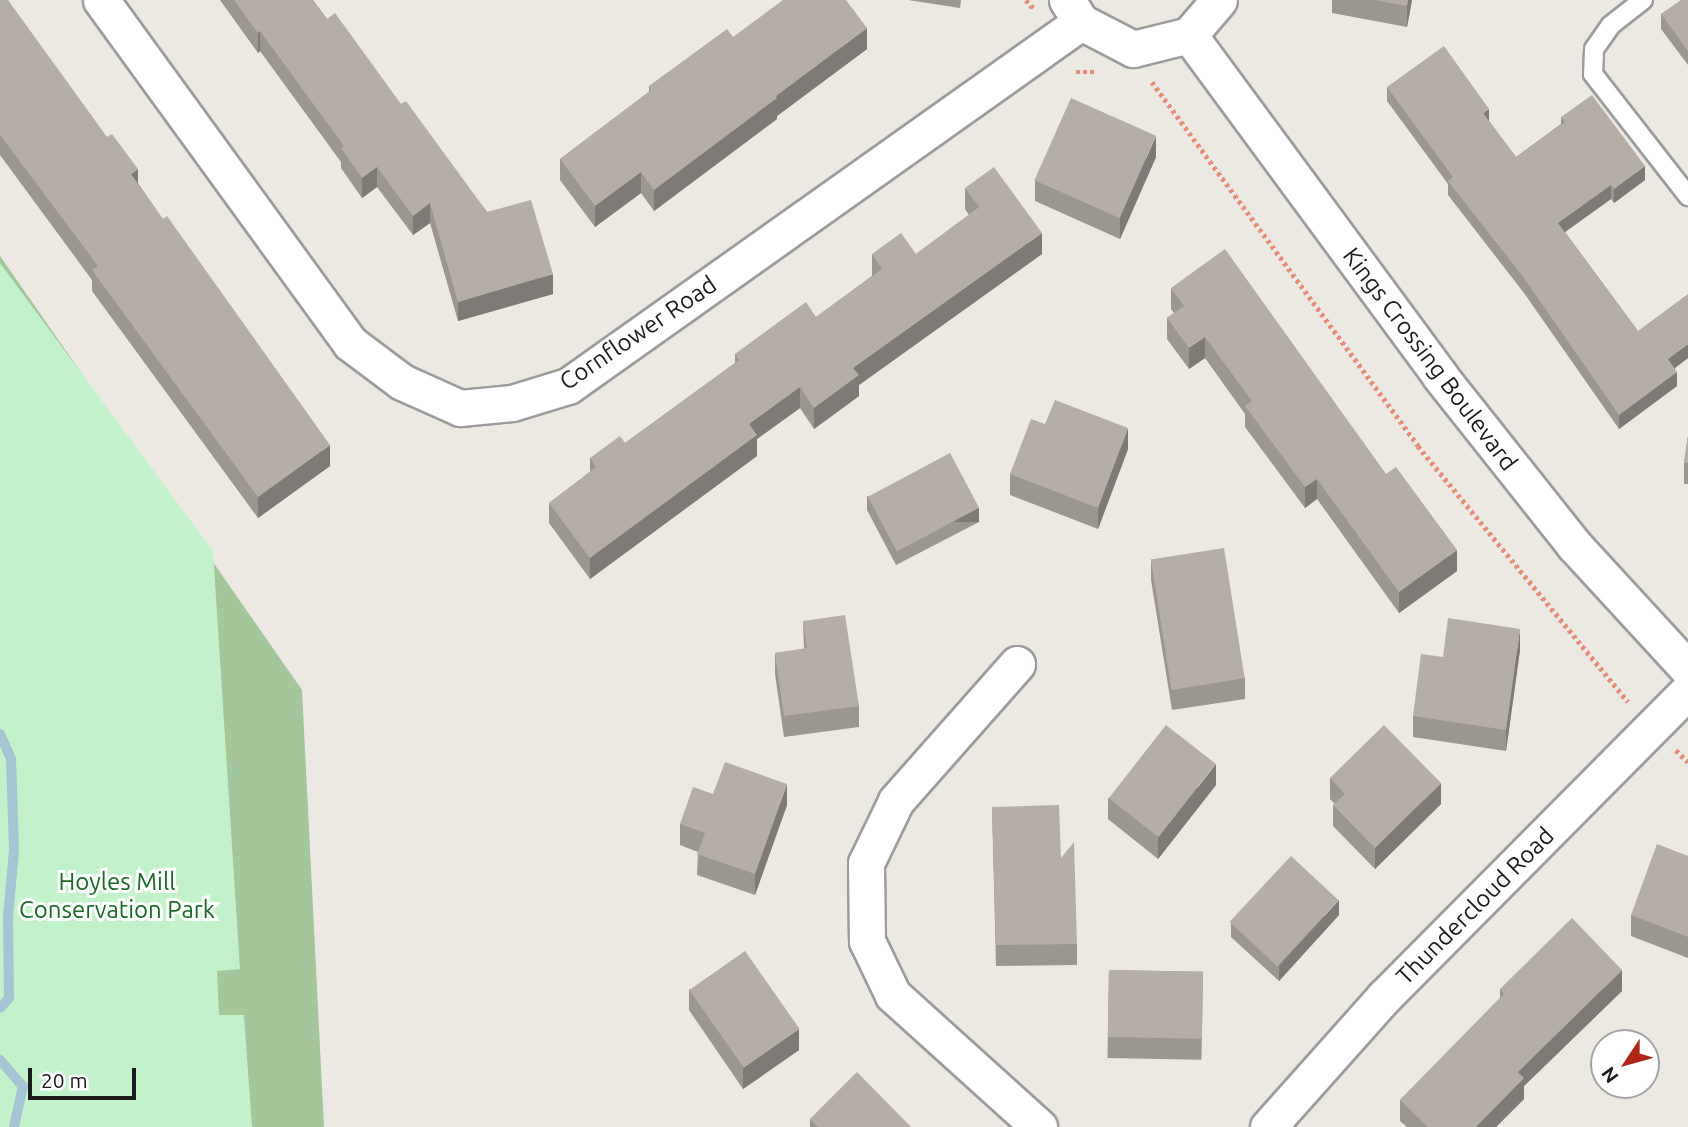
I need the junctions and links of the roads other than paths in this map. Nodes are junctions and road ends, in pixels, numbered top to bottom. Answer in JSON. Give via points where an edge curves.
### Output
{"nodes":[{"id":1,"x":101,"y":0,"type":"edge"},
{"id":2,"x":1219,"y":0,"type":"edge"},
{"id":3,"x":1643,"y":0,"type":"edge"},
{"id":4,"x":1069,"y":20,"type":"edge"},
{"id":5,"x":1189,"y":35,"type":"junction"},
{"id":6,"x":1688,"y":196,"type":"edge"},
{"id":7,"x":1017,"y":664,"type":"dead end"},
{"id":8,"x":1688,"y":669,"type":"edge"},
{"id":9,"x":1688,"y":691,"type":"edge"},
{"id":10,"x":1039,"y":1127,"type":"edge"},
{"id":11,"x":1268,"y":1127,"type":"edge"}],
"edges":[{"from":1,"to":4,"type":"street","name":"Cornflower Road","via":[[351,343],[401,382],[460,408],[512,403],[568,386]]},
{"from":2,"to":5,"type":"street"},
{"from":3,"to":6,"type":"lane","via":[[1611,25],[1594,49],[1594,74]]},
{"from":4,"to":5,"type":"street","via":[[1133,49]]},
{"from":5,"to":8,"type":"street","name":"Kings Crossing Boulevard","via":[[1448,387],[1574,545]]},
{"from":7,"to":10,"type":"street","via":[[896,801],[866,863],[867,941],[893,995]]},
{"from":9,"to":11,"type":"street","name":"Thundercloud Road","via":[[1384,997]]}]}
